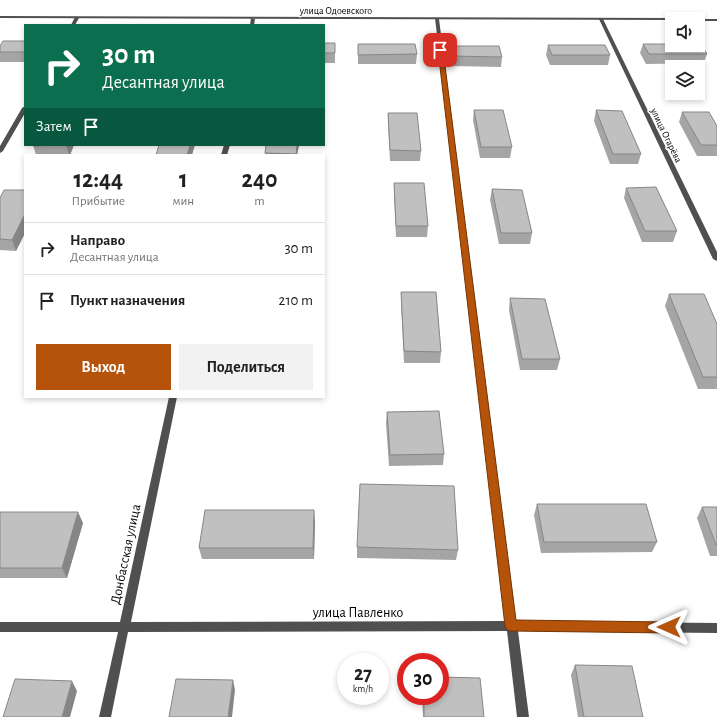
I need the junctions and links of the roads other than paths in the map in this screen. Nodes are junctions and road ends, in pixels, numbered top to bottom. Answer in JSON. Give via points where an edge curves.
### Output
{"nodes":[{"id":1,"x":0,"y":17,"type":"edge"},
{"id":2,"x":77,"y":18,"type":"junction"},
{"id":3,"x":253,"y":19,"type":"junction"},
{"id":4,"x":437,"y":19,"type":"junction"},
{"id":5,"x":601,"y":19,"type":"junction"},
{"id":6,"x":665,"y":20,"type":"edge"},
{"id":7,"x":705,"y":20,"type":"edge"},
{"id":8,"x":717,"y":20,"type":"edge"},
{"id":9,"x":74,"y":24,"type":"edge"},
{"id":10,"x":252,"y":24,"type":"edge"},
{"id":11,"x":24,"y":110,"type":"edge"},
{"id":12,"x":0,"y":151,"type":"edge"},
{"id":13,"x":717,"y":259,"type":"edge"},
{"id":14,"x":173,"y":398,"type":"edge"},
{"id":15,"x":511,"y":626,"type":"junction"},
{"id":16,"x":0,"y":627,"type":"edge"},
{"id":17,"x":124,"y":627,"type":"junction"},
{"id":18,"x":717,"y":628,"type":"edge"},
{"id":19,"x":105,"y":717,"type":"edge"},
{"id":20,"x":523,"y":717,"type":"edge"}],
"edges":[{"from":1,"to":2,"type":"street","name":"улица Одоевского"},
{"from":2,"to":3,"type":"street","name":"улица Одоевского"},
{"from":2,"to":9,"type":"street"},
{"from":3,"to":4,"type":"street","name":"улица Одоевского"},
{"from":3,"to":10,"type":"street"},
{"from":4,"to":5,"type":"street","name":"улица Одоевского"},
{"from":4,"to":15,"type":"street"},
{"from":5,"to":6,"type":"street","name":"улица Одоевского"},
{"from":5,"to":13,"type":"street","name":"улица Огарёва"},
{"from":7,"to":8,"type":"street"},
{"from":11,"to":12,"type":"street"},
{"from":14,"to":17,"type":"street","name":"Донбасская улица"},
{"from":15,"to":17,"type":"street","name":"улица Павленко"},
{"from":15,"to":18,"type":"street","name":"улица Павленко"},
{"from":15,"to":20,"type":"street"},
{"from":16,"to":17,"type":"street","name":"улица Павленко"},
{"from":17,"to":19,"type":"street","name":"Донбасская улица"}]}
